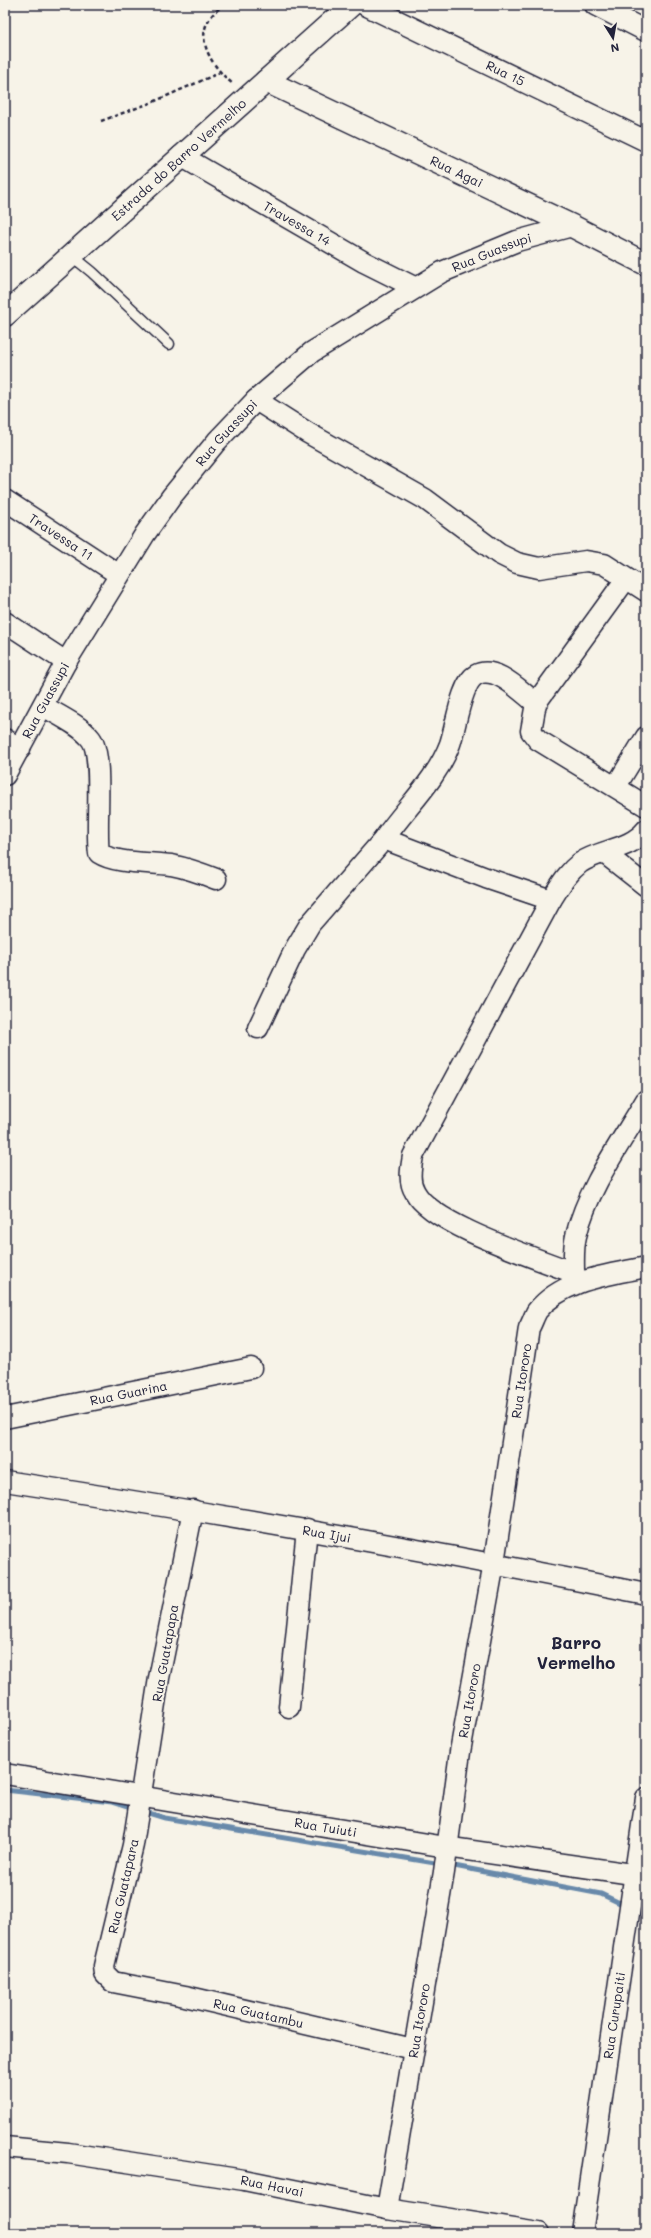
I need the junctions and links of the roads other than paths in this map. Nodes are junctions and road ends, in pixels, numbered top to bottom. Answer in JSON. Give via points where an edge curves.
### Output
{"nodes":[{"id":1,"x":351,"y":5,"type":"edge"},
{"id":2,"x":365,"y":5,"type":"edge"},
{"id":3,"x":595,"y":5,"type":"edge"},
{"id":4,"x":646,"y":31,"type":"edge"},
{"id":5,"x":266,"y":81,"type":"junction"},
{"id":6,"x":646,"y":141,"type":"edge"},
{"id":7,"x":181,"y":156,"type":"junction"},
{"id":8,"x":572,"y":226,"type":"junction"},
{"id":9,"x":72,"y":255,"type":"junction"},
{"id":10,"x":646,"y":264,"type":"edge"},
{"id":11,"x":414,"y":287,"type":"junction"},
{"id":12,"x":5,"y":315,"type":"edge"},
{"id":13,"x":169,"y":344,"type":"dead end"},
{"id":14,"x":256,"y":400,"type":"junction"},
{"id":15,"x":5,"y":500,"type":"edge"},
{"id":16,"x":118,"y":574,"type":"junction"},
{"id":17,"x":626,"y":579,"type":"junction"},
{"id":18,"x":646,"y":591,"type":"edge"},
{"id":19,"x":5,"y":622,"type":"edge"},
{"id":20,"x":66,"y":662,"type":"junction"},
{"id":21,"x":536,"y":703,"type":"junction"},
{"id":22,"x":43,"y":706,"type":"junction"},
{"id":23,"x":646,"y":737,"type":"edge"},
{"id":24,"x":13,"y":744,"type":"edge"},
{"id":25,"x":5,"y":775,"type":"edge"},
{"id":26,"x":616,"y":786,"type":"junction"},
{"id":27,"x":646,"y":806,"type":"edge"},
{"id":28,"x":646,"y":830,"type":"edge"},
{"id":29,"x":384,"y":839,"type":"junction"},
{"id":30,"x":604,"y":853,"type":"junction"},
{"id":31,"x":216,"y":879,"type":"dead end"},
{"id":32,"x":646,"y":886,"type":"edge"},
{"id":33,"x":551,"y":900,"type":"junction"},
{"id":34,"x":258,"y":1028,"type":"dead end"},
{"id":35,"x":646,"y":1100,"type":"edge"},
{"id":36,"x":646,"y":1267,"type":"edge"},
{"id":37,"x":577,"y":1277,"type":"junction"},
{"id":38,"x":251,"y":1368,"type":"dead end"},
{"id":39,"x":5,"y":1418,"type":"edge"},
{"id":40,"x":5,"y":1481,"type":"edge"},
{"id":41,"x":193,"y":1510,"type":"junction"},
{"id":42,"x":307,"y":1529,"type":"junction"},
{"id":43,"x":494,"y":1563,"type":"junction"},
{"id":44,"x":646,"y":1594,"type":"edge"},
{"id":45,"x":289,"y":1707,"type":"dead end"},
{"id":46,"x":5,"y":1774,"type":"edge"},
{"id":47,"x":646,"y":1798,"type":"edge"},
{"id":48,"x":140,"y":1808,"type":"junction"},
{"id":49,"x":446,"y":1850,"type":"junction"},
{"id":50,"x":641,"y":1875,"type":"edge"},
{"id":51,"x":104,"y":1974,"type":"joint"},
{"id":52,"x":413,"y":2049,"type":"junction"},
{"id":53,"x":5,"y":2147,"type":"edge"},
{"id":54,"x":387,"y":2209,"type":"junction"},
{"id":55,"x":538,"y":2233,"type":"edge"},
{"id":56,"x":582,"y":2233,"type":"edge"}],
"edges":[{"from":1,"to":5,"type":"street","name":"Estrada do Barro Vermelho"},
{"from":2,"to":6,"type":"street","name":"Rua 15"},
{"from":3,"to":4,"type":"street"},
{"from":5,"to":7,"type":"street","name":"Estrada do Barro Vermelho"},
{"from":5,"to":8,"type":"street","name":"Rua Agai"},
{"from":7,"to":9,"type":"street","name":"Estrada do Barro Vermelho"},
{"from":7,"to":11,"type":"street","name":"Travessa 14","via":[[364,262]]},
{"from":8,"to":10,"type":"street","name":"Rua Agai"},
{"from":8,"to":11,"type":"street","name":"Rua Guassupi","via":[[487,252]]},
{"from":9,"to":12,"type":"street","name":"Estrada do Barro Vermelho"},
{"from":9,"to":13,"type":"lane"},
{"from":11,"to":14,"type":"street","name":"Rua Guassupi","via":[[312,352]]},
{"from":14,"to":16,"type":"street","name":"Rua Guassupi","via":[[172,496]]},
{"from":14,"to":17,"type":"street","via":[[308,433],[426,500],[499,554],[517,563],[539,568],[586,560],[604,564]]},
{"from":15,"to":16,"type":"street","name":"Travessa 11"},
{"from":16,"to":20,"type":"street","name":"Rua Guassupi"},
{"from":17,"to":18,"type":"street"},
{"from":17,"to":21,"type":"street"},
{"from":19,"to":20,"type":"street"},
{"from":20,"to":22,"type":"street","name":"Rua Guassupi"},
{"from":21,"to":26,"type":"street","via":[[531,731],[538,740]]},
{"from":21,"to":29,"type":"street","via":[[498,675],[487,672],[476,675],[468,682],[450,744],[440,768]]},
{"from":22,"to":24,"type":"street","name":"Rua Guassupi"},
{"from":22,"to":31,"type":"street","via":[[83,731],[92,740],[97,778],[99,853],[106,858],[173,866]]},
{"from":23,"to":26,"type":"street"},
{"from":24,"to":25,"type":"street","name":"Rua Guassupi"},
{"from":26,"to":27,"type":"street"},
{"from":28,"to":30,"type":"street","via":[[637,840]]},
{"from":29,"to":33,"type":"street"},
{"from":29,"to":34,"type":"street","via":[[310,924],[295,949]]},
{"from":30,"to":32,"type":"street"},
{"from":30,"to":33,"type":"street","via":[[581,863],[566,877]]},
{"from":33,"to":37,"type":"street","via":[[413,1156],[410,1176],[414,1192],[427,1208],[450,1223]]},
{"from":35,"to":37,"type":"street","via":[[599,1180],[583,1215],[576,1238]]},
{"from":36,"to":37,"type":"street","name":"Rua Itororo"},
{"from":37,"to":43,"type":"street","name":"Rua Itororo","via":[[537,1312],[529,1328]]},
{"from":38,"to":39,"type":"street","name":"Rua Guarina"},
{"from":40,"to":41,"type":"street","name":"Rua Ijui"},
{"from":41,"to":42,"type":"street","name":"Rua Ijui"},
{"from":41,"to":48,"type":"street","name":"Rua Guatapapa","via":[[159,1678]]},
{"from":42,"to":43,"type":"street","name":"Rua Ijui"},
{"from":42,"to":45,"type":"street"},
{"from":43,"to":44,"type":"street","name":"Rua Ijui"},
{"from":43,"to":49,"type":"street","name":"Rua Itororo","via":[[460,1752]]},
{"from":46,"to":48,"type":"street","name":"Rua Tuiuti"},
{"from":47,"to":50,"type":"street","name":"Rua Curupaiti"},
{"from":48,"to":49,"type":"street","name":"Rua Tuiuti"},
{"from":48,"to":51,"type":"street","name":"Rua Guatapara"},
{"from":49,"to":50,"type":"street","name":"Rua Tuiuti"},
{"from":49,"to":52,"type":"street","name":"Rua Itororo"},
{"from":50,"to":56,"type":"street","name":"Rua Curupaiti","via":[[632,1901]]},
{"from":51,"to":52,"type":"street","name":"Rua Guatambu","via":[[113,1982],[185,1996]]},
{"from":52,"to":54,"type":"street","name":"Rua Itororo"},
{"from":53,"to":54,"type":"street","name":"Rua Havai","via":[[68,2153],[244,2180]]},
{"from":54,"to":55,"type":"street","name":"Rua Havai"}]}
